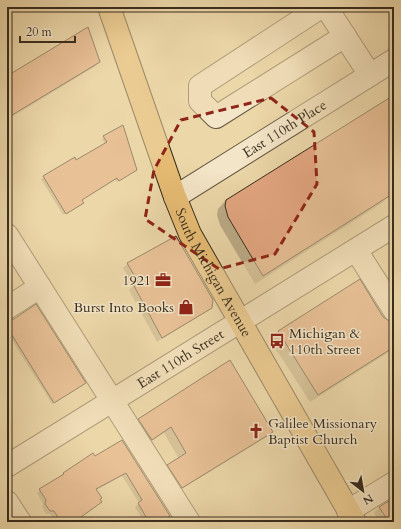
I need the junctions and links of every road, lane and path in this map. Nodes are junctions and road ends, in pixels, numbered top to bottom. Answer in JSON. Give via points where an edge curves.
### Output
{"nodes":[{"id":1,"x":109,"y":7,"type":"edge"},
{"id":2,"x":321,"y":7,"type":"edge"},
{"id":3,"x":326,"y":7,"type":"edge"},
{"id":4,"x":345,"y":36,"type":"junction"},
{"id":5,"x":394,"y":60,"type":"edge"},
{"id":6,"x":370,"y":75,"type":"junction"},
{"id":7,"x":175,"y":197,"type":"junction"},
{"id":8,"x":394,"y":226,"type":"edge"},
{"id":9,"x":7,"y":235,"type":"edge"},
{"id":10,"x":356,"y":250,"type":"junction"},
{"id":11,"x":40,"y":287,"type":"junction"},
{"id":12,"x":7,"y":308,"type":"edge"},
{"id":13,"x":394,"y":310,"type":"edge"},
{"id":14,"x":240,"y":322,"type":"junction"},
{"id":15,"x":112,"y":401,"type":"junction"},
{"id":16,"x":7,"y":466,"type":"edge"},
{"id":17,"x":394,"y":483,"type":"edge"},
{"id":18,"x":7,"y":502,"type":"edge"},
{"id":19,"x":351,"y":517,"type":"edge"},
{"id":20,"x":182,"y":520,"type":"edge"},
{"id":21,"x":20,"y":522,"type":"edge"}],
"edges":[{"from":1,"to":7,"type":"main road","name":"South Michigan Avenue"},
{"from":2,"to":4,"type":"street","via":[[200,86],[200,101],[216,117]]},
{"from":3,"to":4,"type":"street"},
{"from":4,"to":6,"type":"street"},
{"from":5,"to":6,"type":"street","name":"East 110th Place"},
{"from":6,"to":7,"type":"street","name":"East 110th Place"},
{"from":7,"to":14,"type":"main road","name":"South Michigan Avenue","via":[[190,234]]},
{"from":8,"to":10,"type":"street","name":"East 110th Street"},
{"from":9,"to":11,"type":"street"},
{"from":10,"to":13,"type":"street"},
{"from":10,"to":14,"type":"street","name":"East 110th Street"},
{"from":11,"to":12,"type":"street"},
{"from":11,"to":15,"type":"street"},
{"from":14,"to":15,"type":"street","name":"East 110th Street"},
{"from":14,"to":19,"type":"main road","name":"South Michigan Avenue"},
{"from":15,"to":16,"type":"street","name":"East 110th Street"},
{"from":15,"to":20,"type":"street"},
{"from":17,"to":19,"type":"street"},
{"from":18,"to":21,"type":"street"}]}
